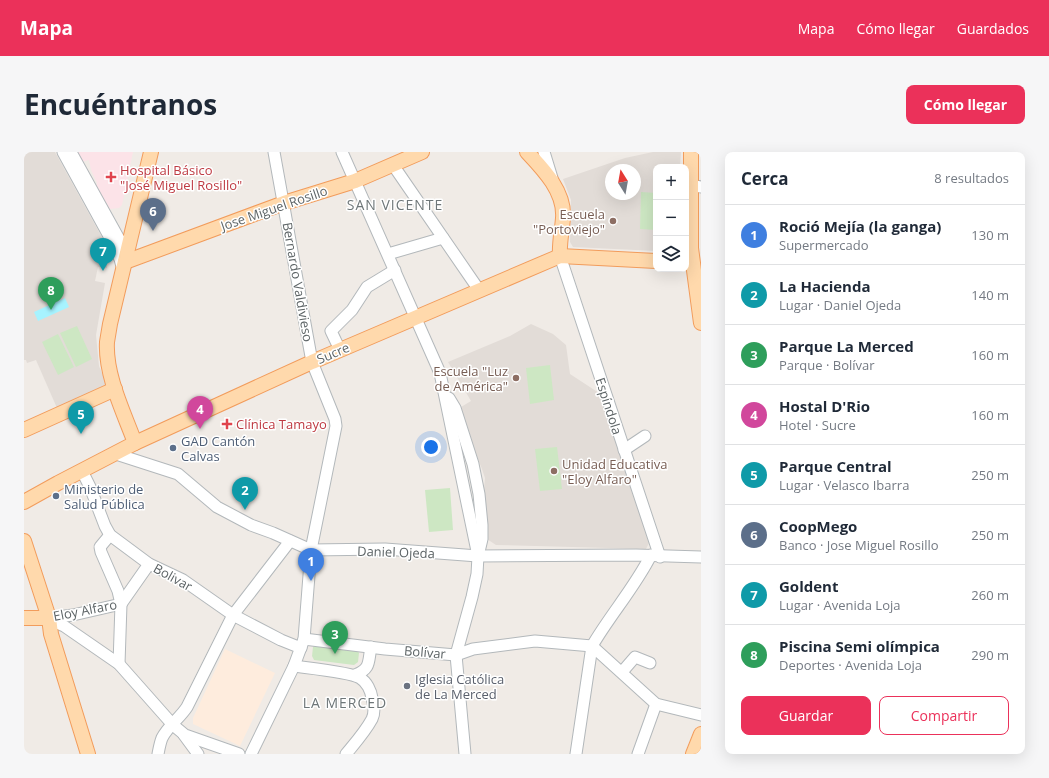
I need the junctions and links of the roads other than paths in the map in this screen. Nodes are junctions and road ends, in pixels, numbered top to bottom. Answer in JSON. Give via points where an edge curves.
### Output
{"nodes":[{"id":1,"x":63,"y":152,"type":"edge"},
{"id":2,"x":71,"y":152,"type":"edge"},
{"id":3,"x":150,"y":152,"type":"edge"},
{"id":4,"x":274,"y":152,"type":"edge"},
{"id":5,"x":342,"y":152,"type":"edge"},
{"id":6,"x":422,"y":152,"type":"edge"},
{"id":7,"x":527,"y":152,"type":"edge"},
{"id":8,"x":544,"y":152,"type":"edge"},
{"id":9,"x":691,"y":152,"type":"edge"},
{"id":10,"x":404,"y":156,"type":"edge"},
{"id":11,"x":393,"y":165,"type":"junction"},
{"id":12,"x":355,"y":181,"type":"junction"},
{"id":13,"x":696,"y":186,"type":"edge"},
{"id":14,"x":556,"y":188,"type":"junction"},
{"id":15,"x":284,"y":203,"type":"junction"},
{"id":16,"x":443,"y":238,"type":"junction"},
{"id":17,"x":388,"y":254,"type":"junction"},
{"id":18,"x":560,"y":256,"type":"junction"},
{"id":19,"x":126,"y":260,"type":"junction"},
{"id":20,"x":653,"y":261,"type":"edge"},
{"id":21,"x":693,"y":263,"type":"edge"},
{"id":22,"x":395,"y":270,"type":"junction"},
{"id":23,"x":479,"y":290,"type":"junction"},
{"id":24,"x":416,"y":317,"type":"junction"},
{"id":25,"x":701,"y":323,"type":"edge"},
{"id":26,"x":340,"y":350,"type":"junction"},
{"id":27,"x":312,"y":362,"type":"junction"},
{"id":28,"x":115,"y":389,"type":"junction"},
{"id":29,"x":24,"y":430,"type":"edge"},
{"id":30,"x":645,"y":436,"type":"dead end"},
{"id":31,"x":135,"y":443,"type":"junction"},
{"id":32,"x":624,"y":450,"type":"junction"},
{"id":33,"x":116,"y":454,"type":"junction"},
{"id":34,"x":82,"y":471,"type":"junction"},
{"id":35,"x":24,"y":502,"type":"edge"},
{"id":36,"x":110,"y":536,"type":"junction"},
{"id":37,"x":290,"y":541,"type":"junction"},
{"id":38,"x":24,"y":542,"type":"edge"},
{"id":39,"x":311,"y":550,"type":"junction"},
{"id":40,"x":478,"y":556,"type":"junction"},
{"id":41,"x":656,"y":556,"type":"junction"},
{"id":42,"x":701,"y":557,"type":"edge"},
{"id":43,"x":149,"y":564,"type":"junction"},
{"id":44,"x":121,"y":604,"type":"junction"},
{"id":45,"x":73,"y":615,"type":"junction"},
{"id":46,"x":233,"y":615,"type":"junction"},
{"id":47,"x":24,"y":618,"type":"edge"},
{"id":48,"x":49,"y":618,"type":"junction"},
{"id":49,"x":69,"y":630,"type":"junction"},
{"id":50,"x":303,"y":643,"type":"junction"},
{"id":51,"x":592,"y":646,"type":"junction"},
{"id":52,"x":371,"y":647,"type":"junction"},
{"id":53,"x":456,"y":655,"type":"junction"},
{"id":54,"x":650,"y":663,"type":"dead end"},
{"id":55,"x":118,"y":664,"type":"junction"},
{"id":56,"x":294,"y":666,"type":"junction"},
{"id":57,"x":622,"y":672,"type":"junction"},
{"id":58,"x":355,"y":675,"type":"junction"},
{"id":59,"x":656,"y":704,"type":"junction"},
{"id":60,"x":183,"y":715,"type":"junction"},
{"id":61,"x":701,"y":715,"type":"edge"},
{"id":62,"x":173,"y":725,"type":"junction"},
{"id":63,"x":184,"y":735,"type":"junction"},
{"id":64,"x":210,"y":744,"type":"junction"},
{"id":65,"x":88,"y":754,"type":"edge"},
{"id":66,"x":158,"y":754,"type":"edge"},
{"id":67,"x":198,"y":754,"type":"edge"},
{"id":68,"x":238,"y":754,"type":"edge"},
{"id":69,"x":251,"y":754,"type":"edge"},
{"id":70,"x":346,"y":754,"type":"edge"},
{"id":71,"x":465,"y":754,"type":"edge"},
{"id":72,"x":576,"y":754,"type":"edge"},
{"id":73,"x":638,"y":754,"type":"edge"}],
"edges":[{"from":1,"to":19,"type":"street","via":[[120,259]]},
{"from":2,"to":19,"type":"street","via":[[119,239]]},
{"from":3,"to":19,"type":"main road"},
{"from":4,"to":15,"type":"street","name":"Bernardo Valdivieso"},
{"from":5,"to":12,"type":"street"},
{"from":6,"to":10,"type":"main road","name":"Jose Miguel Rosillo"},
{"from":7,"to":14,"type":"main road"},
{"from":8,"to":14,"type":"street"},
{"from":9,"to":13,"type":"main road"},
{"from":10,"to":11,"type":"main road","name":"Jose Miguel Rosillo"},
{"from":11,"to":12,"type":"main road","name":"Jose Miguel Rosillo"},
{"from":11,"to":16,"type":"street"},
{"from":12,"to":15,"type":"main road","name":"Jose Miguel Rosillo"},
{"from":12,"to":17,"type":"street"},
{"from":13,"to":21,"type":"main road","via":[[691,248]]},
{"from":14,"to":18,"type":"main road","via":[[561,196],[563,208]]},
{"from":15,"to":19,"type":"main road","name":"Jose Miguel Rosillo"},
{"from":15,"to":27,"type":"street","name":"Bernardo Valdivieso"},
{"from":16,"to":17,"type":"street"},
{"from":16,"to":23,"type":"street"},
{"from":17,"to":22,"type":"street"},
{"from":18,"to":20,"type":"main road","name":"Sucre"},
{"from":18,"to":23,"type":"main road","name":"Sucre"},
{"from":18,"to":32,"type":"street","name":"Espíndola"},
{"from":19,"to":28,"type":"main road","via":[[107,342]]},
{"from":21,"to":25,"type":"main road"},
{"from":22,"to":24,"type":"street"},
{"from":22,"to":26,"type":"street","via":[[367,287],[352,310],[331,330]]},
{"from":23,"to":24,"type":"main road","name":"Sucre"},
{"from":24,"to":26,"type":"main road","name":"Sucre"},
{"from":24,"to":40,"type":"street","via":[[440,374],[444,391],[456,408],[473,464],[482,526]]},
{"from":26,"to":27,"type":"main road","name":"Sucre"},
{"from":27,"to":31,"type":"main road","name":"Sucre"},
{"from":27,"to":39,"type":"street","name":"Bernardo Valdivieso","via":[[336,426]]},
{"from":28,"to":29,"type":"main road"},
{"from":28,"to":31,"type":"main road"},
{"from":30,"to":32,"type":"street"},
{"from":31,"to":33,"type":"main road","name":"Sucre"},
{"from":32,"to":41,"type":"street","name":"Espíndola"},
{"from":33,"to":34,"type":"main road","name":"Sucre"},
{"from":33,"to":37,"type":"street","name":"Daniel Ojeda","via":[[178,474],[217,507]]},
{"from":34,"to":35,"type":"main road","name":"Sucre"},
{"from":34,"to":36,"type":"street"},
{"from":36,"to":43,"type":"street","name":"Bolivar"},
{"from":36,"to":44,"type":"street","via":[[100,547]]},
{"from":37,"to":39,"type":"street","name":"Daniel Ojeda"},
{"from":37,"to":46,"type":"street"},
{"from":38,"to":48,"type":"main road"},
{"from":39,"to":40,"type":"street","name":"Daniel Ojeda","via":[[385,549]]},
{"from":39,"to":50,"type":"street","name":"Bernardo Valdivieso"},
{"from":40,"to":41,"type":"street","name":"Daniel Ojeda"},
{"from":40,"to":53,"type":"street","via":[[472,597]]},
{"from":41,"to":42,"type":"street","name":"Daniel Ojeda"},
{"from":41,"to":51,"type":"street","via":[[645,567]]},
{"from":43,"to":44,"type":"street","name":"Eloy Alfaro"},
{"from":43,"to":46,"type":"street","name":"Bolivar","via":[[183,580]]},
{"from":44,"to":45,"type":"street","name":"Eloy Alfaro"},
{"from":44,"to":55,"type":"street"},
{"from":45,"to":48,"type":"street","name":"Eloy Alfaro"},
{"from":45,"to":49,"type":"street","via":[[67,621]]},
{"from":46,"to":50,"type":"street","name":"Bolivar","via":[[281,640]]},
{"from":46,"to":60,"type":"street"},
{"from":47,"to":48,"type":"main road","name":"Eloy Alfaro"},
{"from":48,"to":49,"type":"street"},
{"from":48,"to":65,"type":"main road","via":[[51,634]]},
{"from":49,"to":55,"type":"street"},
{"from":50,"to":52,"type":"street","name":"Bolívar"},
{"from":50,"to":56,"type":"street","name":"Bernardo Valdivieso"},
{"from":51,"to":53,"type":"street","name":"Bolívar","via":[[535,642],[473,649]]},
{"from":51,"to":57,"type":"street"},
{"from":51,"to":72,"type":"street"},
{"from":52,"to":53,"type":"street","name":"Bolívar"},
{"from":52,"to":58,"type":"street","via":[[366,669]]},
{"from":53,"to":71,"type":"street"},
{"from":54,"to":57,"type":"street","via":[[635,657]]},
{"from":55,"to":62,"type":"street"},
{"from":56,"to":58,"type":"street"},
{"from":56,"to":69,"type":"street","name":"Bernardo Valdivieso"},
{"from":57,"to":59,"type":"street"},
{"from":58,"to":70,"type":"street","via":[[364,681],[371,692],[374,708],[372,718]]},
{"from":59,"to":61,"type":"street"},
{"from":59,"to":73,"type":"street"},
{"from":60,"to":62,"type":"street"},
{"from":60,"to":63,"type":"street","via":[[180,723]]},
{"from":62,"to":63,"type":"street"},
{"from":62,"to":66,"type":"street","via":[[162,738]]},
{"from":63,"to":64,"type":"street"},
{"from":63,"to":67,"type":"street"},
{"from":64,"to":67,"type":"street","via":[[199,746]]},
{"from":64,"to":68,"type":"street"}]}
